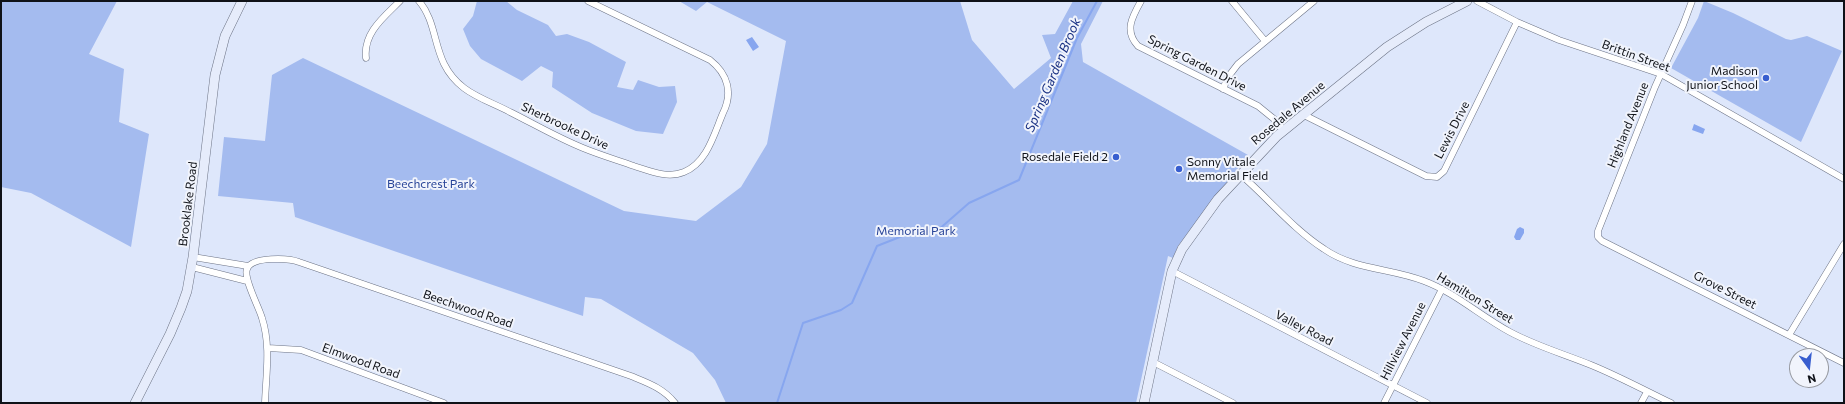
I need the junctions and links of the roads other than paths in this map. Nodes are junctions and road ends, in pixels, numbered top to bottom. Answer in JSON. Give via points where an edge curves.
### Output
{"nodes":[{"id":1,"x":242,"y":1,"type":"edge"},
{"id":2,"x":400,"y":1,"type":"edge"},
{"id":3,"x":419,"y":1,"type":"edge"},
{"id":4,"x":588,"y":1,"type":"edge"},
{"id":5,"x":1141,"y":1,"type":"edge"},
{"id":6,"x":1232,"y":1,"type":"edge"},
{"id":7,"x":1314,"y":1,"type":"edge"},
{"id":8,"x":1466,"y":1,"type":"edge"},
{"id":9,"x":1477,"y":1,"type":"edge"},
{"id":10,"x":1692,"y":1,"type":"edge"},
{"id":11,"x":1517,"y":22,"type":"junction"},
{"id":12,"x":1265,"y":41,"type":"junction"},
{"id":13,"x":366,"y":58,"type":"dead end"},
{"id":14,"x":1661,"y":74,"type":"junction"},
{"id":15,"x":1223,"y":89,"type":"junction"},
{"id":16,"x":1304,"y":114,"type":"junction"},
{"id":17,"x":1284,"y":131,"type":"junction"},
{"id":18,"x":1240,"y":174,"type":"junction"},
{"id":19,"x":1844,"y":179,"type":"edge"},
{"id":20,"x":1598,"y":237,"type":"joint"},
{"id":21,"x":1844,"y":244,"type":"edge"},
{"id":22,"x":193,"y":257,"type":"junction"},
{"id":23,"x":248,"y":266,"type":"junction"},
{"id":24,"x":192,"y":267,"type":"junction"},
{"id":25,"x":1172,"y":272,"type":"junction"},
{"id":26,"x":247,"y":281,"type":"junction"},
{"id":27,"x":1442,"y":289,"type":"junction"},
{"id":28,"x":1789,"y":335,"type":"junction"},
{"id":29,"x":268,"y":348,"type":"junction"},
{"id":30,"x":1152,"y":362,"type":"junction"},
{"id":31,"x":1844,"y":363,"type":"edge"},
{"id":32,"x":1393,"y":385,"type":"junction"},
{"id":33,"x":1647,"y":392,"type":"junction"},
{"id":34,"x":135,"y":403,"type":"edge"},
{"id":35,"x":265,"y":403,"type":"edge"},
{"id":36,"x":444,"y":403,"type":"edge"},
{"id":37,"x":675,"y":403,"type":"edge"},
{"id":38,"x":1144,"y":403,"type":"edge"},
{"id":39,"x":1233,"y":403,"type":"edge"},
{"id":40,"x":1384,"y":403,"type":"edge"},
{"id":41,"x":1427,"y":403,"type":"edge"},
{"id":42,"x":1641,"y":403,"type":"edge"},
{"id":43,"x":1671,"y":403,"type":"edge"}],
"edges":[{"from":1,"to":22,"type":"street","name":"Brooklake Road","via":[[225,36],[215,75]]},
{"from":2,"to":13,"type":"street","via":[[369,35],[365,50]]},
{"from":3,"to":4,"type":"street","name":"Sherbrooke Drive","via":[[446,68],[470,92],[573,144],[604,156],[659,174],[677,174],[692,168],[704,155],[728,102],[728,85],[722,71],[710,60]]},
{"from":5,"to":15,"type":"street","name":"Spring Garden Drive","via":[[1130,25],[1134,42],[1142,49]]},
{"from":6,"to":12,"type":"street"},
{"from":7,"to":12,"type":"street"},
{"from":8,"to":16,"type":"street","name":"Rosedale Avenue","via":[[1399,38]]},
{"from":9,"to":11,"type":"street","name":"Brittin Street"},
{"from":10,"to":14,"type":"street","name":"Highland Avenue"},
{"from":11,"to":14,"type":"street","name":"Brittin Street","via":[[1559,40]]},
{"from":11,"to":16,"type":"street","name":"Lewis Drive","via":[[1444,171],[1437,177],[1426,176]]},
{"from":12,"to":15,"type":"street","via":[[1238,64]]},
{"from":14,"to":19,"type":"street","name":"Brittin Street"},
{"from":14,"to":20,"type":"street","name":"Highland Avenue"},
{"from":15,"to":17,"type":"street","name":"Spring Garden Drive","via":[[1258,106]]},
{"from":16,"to":17,"type":"street","name":"Rosedale Avenue"},
{"from":17,"to":18,"type":"street","name":"Rosedale Avenue"},
{"from":18,"to":25,"type":"street","name":"Rosedale Avenue","via":[[1182,249]]},
{"from":18,"to":27,"type":"street","name":"Hamilton Street","via":[[1312,240],[1335,256],[1359,265],[1406,274]]},
{"from":20,"to":28,"type":"street","name":"Grove Street"},
{"from":21,"to":28,"type":"street"},
{"from":22,"to":23,"type":"street","name":"Beechwood Road"},
{"from":22,"to":24,"type":"street","name":"Brooklake Road"},
{"from":23,"to":26,"type":"street"},
{"from":23,"to":37,"type":"street","name":"Beechwood Road","via":[[274,259],[290,259],[644,381],[663,391]]},
{"from":24,"to":26,"type":"street"},
{"from":24,"to":34,"type":"street","name":"Brooklake Road","via":[[181,308]]},
{"from":25,"to":30,"type":"street","name":"Rosedale Avenue"},
{"from":25,"to":32,"type":"street","name":"Valley Road"},
{"from":26,"to":29,"type":"street","via":[[263,318]]},
{"from":27,"to":32,"type":"street","name":"Hillview Avenue"},
{"from":27,"to":33,"type":"street","name":"Hamilton Street","via":[[1510,332],[1551,351],[1598,368]]},
{"from":28,"to":31,"type":"street","name":"Grove Street"},
{"from":29,"to":35,"type":"street"},
{"from":29,"to":36,"type":"street","name":"Elmwood Road","via":[[301,350]]},
{"from":30,"to":38,"type":"street","name":"Rosedale Avenue"},
{"from":30,"to":39,"type":"street"},
{"from":32,"to":40,"type":"street","name":"Hillview Avenue"},
{"from":32,"to":41,"type":"street","name":"Valley Road"},
{"from":33,"to":42,"type":"street"},
{"from":33,"to":43,"type":"street","name":"Hamilton Street"}]}
